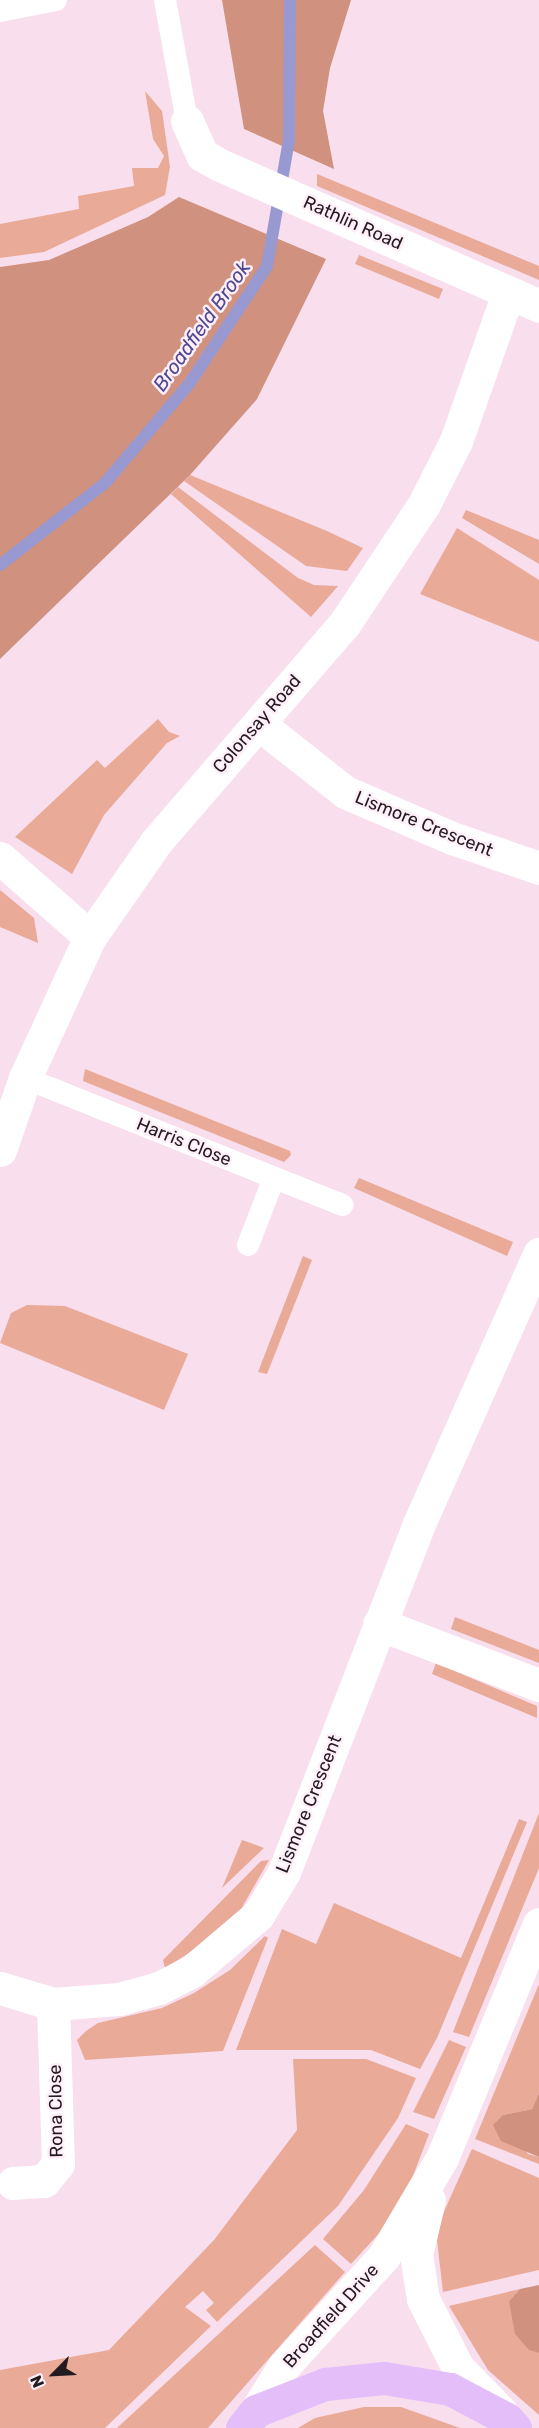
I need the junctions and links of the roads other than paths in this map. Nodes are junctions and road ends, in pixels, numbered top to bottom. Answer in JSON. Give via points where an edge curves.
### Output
{"nodes":[{"id":1,"x":56,"y":0,"type":"edge"},
{"id":2,"x":165,"y":0,"type":"edge"},
{"id":3,"x":0,"y":9,"type":"edge"},
{"id":4,"x":187,"y":121,"type":"joint"},
{"id":5,"x":508,"y":294,"type":"junction"},
{"id":6,"x":539,"y":306,"type":"edge"},
{"id":7,"x":259,"y":724,"type":"junction"},
{"id":8,"x":0,"y":858,"type":"edge"},
{"id":9,"x":539,"y":868,"type":"edge"},
{"id":10,"x":90,"y":937,"type":"junction"},
{"id":11,"x":25,"y":1078,"type":"junction"},
{"id":12,"x":0,"y":1150,"type":"edge"},
{"id":13,"x":274,"y":1178,"type":"junction"},
{"id":14,"x":343,"y":1205,"type":"dead end"},
{"id":15,"x":248,"y":1245,"type":"dead end"},
{"id":16,"x":539,"y":1254,"type":"edge"},
{"id":17,"x":379,"y":1624,"type":"junction"},
{"id":18,"x":539,"y":1685,"type":"edge"},
{"id":19,"x":539,"y":1924,"type":"edge"},
{"id":20,"x":0,"y":1988,"type":"edge"},
{"id":21,"x":53,"y":2004,"type":"junction"},
{"id":22,"x":442,"y":2158,"type":"junction"},
{"id":23,"x":13,"y":2182,"type":"dead end"},
{"id":24,"x":249,"y":2420,"type":"edge"},
{"id":25,"x":511,"y":2423,"type":"edge"}],
"edges":[{"from":1,"to":3,"type":"lane"},
{"from":2,"to":4,"type":"lane"},
{"from":4,"to":5,"type":"street","name":"Rathlin Road","via":[[202,155]]},
{"from":5,"to":6,"type":"street","name":"Rathlin Road"},
{"from":5,"to":7,"type":"street","name":"Colonsay Road","via":[[456,441],[424,504],[345,623]]},
{"from":7,"to":9,"type":"street","name":"Lismore Crescent","via":[[345,792],[452,838]]},
{"from":7,"to":10,"type":"street","name":"Colonsay Road","via":[[156,842]]},
{"from":8,"to":10,"type":"street"},
{"from":10,"to":11,"type":"street","name":"Colonsay Road"},
{"from":11,"to":12,"type":"street","name":"Colonsay Road"},
{"from":11,"to":13,"type":"lane","name":"Harris Close"},
{"from":13,"to":14,"type":"lane","name":"Harris Close"},
{"from":13,"to":15,"type":"lane"},
{"from":16,"to":17,"type":"street","name":"Lismore Crescent"},
{"from":17,"to":18,"type":"street"},
{"from":17,"to":21,"type":"street","name":"Lismore Crescent","via":[[284,1872],[258,1915],[202,1964],[159,1988],[119,1999]]},
{"from":19,"to":22,"type":"street","name":"Broadfield Drive"},
{"from":20,"to":21,"type":"street","name":"Lismore Crescent"},
{"from":21,"to":23,"type":"street","name":"Rona Close","via":[[58,2164],[44,2181]]},
{"from":22,"to":24,"type":"street","name":"Broadfield Drive","via":[[384,2256],[284,2366]]},
{"from":22,"to":25,"type":"street","name":"Broadfield Drive","via":[[423,2217],[417,2277],[441,2342],[458,2368]]},
{"from":24,"to":25,"type":"main road","via":[[325,2384],[384,2378],[450,2389]]}]}
